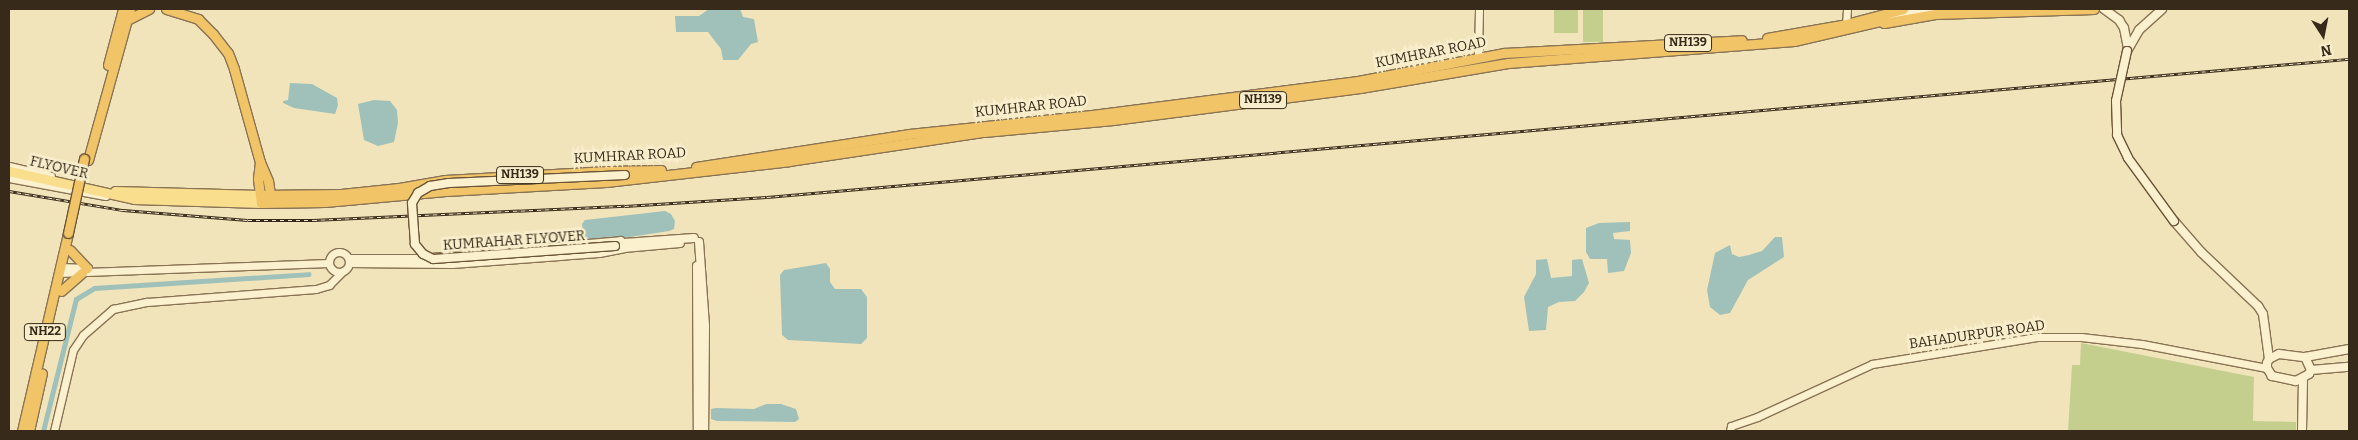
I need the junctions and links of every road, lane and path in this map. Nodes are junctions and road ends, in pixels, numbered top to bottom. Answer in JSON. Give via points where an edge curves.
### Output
{"nodes":[{"id":1,"x":123,"y":9,"type":"edge"},
{"id":2,"x":130,"y":9,"type":"edge"},
{"id":3,"x":149,"y":9,"type":"edge"},
{"id":4,"x":166,"y":9,"type":"edge"},
{"id":5,"x":1479,"y":9,"type":"edge"},
{"id":6,"x":1846,"y":9,"type":"edge"},
{"id":7,"x":1903,"y":9,"type":"edge"},
{"id":8,"x":1940,"y":9,"type":"edge"},
{"id":9,"x":2094,"y":9,"type":"edge"},
{"id":10,"x":2104,"y":9,"type":"edge"},
{"id":11,"x":2162,"y":9,"type":"edge"},
{"id":12,"x":1880,"y":18,"type":"junction"},
{"id":13,"x":127,"y":20,"type":"junction"},
{"id":14,"x":1846,"y":24,"type":"junction"},
{"id":15,"x":1794,"y":38,"type":"junction"},
{"id":16,"x":2127,"y":51,"type":"junction"},
{"id":17,"x":1478,"y":57,"type":"junction"},
{"id":18,"x":1274,"y":95,"type":"junction"},
{"id":19,"x":86,"y":160,"type":"junction"},
{"id":20,"x":260,"y":162,"type":"junction"},
{"id":21,"x":9,"y":166,"type":"edge"},
{"id":22,"x":9,"y":170,"type":"edge"},
{"id":23,"x":634,"y":174,"type":"junction"},
{"id":24,"x":9,"y":178,"type":"edge"},
{"id":25,"x":110,"y":193,"type":"junction"},
{"id":26,"x":260,"y":199,"type":"junction"},
{"id":27,"x":271,"y":199,"type":"junction"},
{"id":28,"x":71,"y":233,"type":"junction"},
{"id":29,"x":696,"y":241,"type":"junction"},
{"id":30,"x":620,"y":246,"type":"junction"},
{"id":31,"x":70,"y":250,"type":"junction"},
{"id":32,"x":349,"y":260,"type":"junction"},
{"id":33,"x":329,"y":263,"type":"junction"},
{"id":34,"x":62,"y":270,"type":"junction"},
{"id":35,"x":84,"y":270,"type":"junction"},
{"id":36,"x":343,"y":271,"type":"junction"},
{"id":37,"x":60,"y":291,"type":"junction"},
{"id":38,"x":2267,"y":346,"type":"junction"},
{"id":39,"x":2349,"y":349,"type":"edge"},
{"id":40,"x":2279,"y":354,"type":"junction"},
{"id":41,"x":2305,"y":357,"type":"junction"},
{"id":42,"x":2269,"y":359,"type":"junction"},
{"id":43,"x":2267,"y":368,"type":"junction"},
{"id":44,"x":2349,"y":368,"type":"edge"},
{"id":45,"x":2311,"y":370,"type":"junction"},
{"id":46,"x":2303,"y":379,"type":"junction"},
{"id":47,"x":1731,"y":428,"type":"edge"},
{"id":48,"x":22,"y":431,"type":"edge"},
{"id":49,"x":29,"y":431,"type":"edge"},
{"id":50,"x":54,"y":431,"type":"edge"},
{"id":51,"x":698,"y":431,"type":"edge"},
{"id":52,"x":704,"y":431,"type":"edge"},
{"id":53,"x":2302,"y":431,"type":"edge"}],
"edges":[{"from":1,"to":19,"type":"highway","number":"NH22"},
{"from":2,"to":13,"type":"highway","number":"NH22"},
{"from":3,"to":13,"type":"highway"},
{"from":4,"to":20,"type":"highway","via":[[198,19],[228,53]]},
{"from":5,"to":17,"type":"street"},
{"from":6,"to":14,"type":"street"},
{"from":7,"to":12,"type":"highway","name":"KUMHRAR ROAD","number":"NH139"},
{"from":8,"to":12,"type":"main road"},
{"from":9,"to":12,"type":"highway","number":"NH139","via":[[1935,14],[1884,22]]},
{"from":10,"to":16,"type":"main road","via":[[2115,16],[2124,28]]},
{"from":11,"to":16,"type":"main road","via":[[2139,30]]},
{"from":12,"to":14,"type":"highway","number":"NH139"},
{"from":12,"to":15,"type":"highway","name":"KUMHRAR ROAD","number":"NH139"},
{"from":13,"to":19,"type":"highway","number":"NH22"},
{"from":14,"to":15,"type":"highway","number":"NH139"},
{"from":15,"to":17,"type":"highway","name":"KUMHRAR ROAD","number":"NH139"},
{"from":15,"to":18,"type":"highway","name":"KUMHRAR ROAD","number":"NH139","via":[[1508,63],[1360,88]]},
{"from":16,"to":38,"type":"main road","bridge":true,"via":[[2116,101],[2117,135],[2128,158],[2174,221],[2201,252],[2257,305],[2263,314]]},
{"from":17,"to":18,"type":"highway","name":"KUMHRAR ROAD","number":"NH139"},
{"from":18,"to":23,"type":"highway","name":"KUMHRAR ROAD","number":"NH139","via":[[854,147],[780,162]]},
{"from":19,"to":28,"type":"highway","number":"NH22"},
{"from":20,"to":26,"type":"highway"},
{"from":20,"to":27,"type":"highway"},
{"from":21,"to":25,"type":"street"},
{"from":22,"to":25,"type":"main road","name":"FLYOVER"},
{"from":23,"to":27,"type":"highway","name":"KUMHRAR ROAD","number":"NH139","via":[[445,180],[406,193]]},
{"from":23,"to":30,"type":"main road","name":"KUMRAHAR FLYOVER","bridge":true,"via":[[449,183],[430,186],[418,193],[412,202],[415,244],[423,254],[434,259]]},
{"from":24,"to":25,"type":"street","via":[[89,194]]},
{"from":25,"to":26,"type":"main road","name":"FLYOVER"},
{"from":26,"to":27,"type":"highway","name":"KUMHRAR ROAD","number":"NH139"},
{"from":28,"to":31,"type":"highway","number":"NH22"},
{"from":28,"to":34,"type":"highway","number":"NH22"},
{"from":29,"to":30,"type":"main road"},
{"from":29,"to":51,"type":"main road"},
{"from":29,"to":52,"type":"main road","via":[[705,312]]},
{"from":30,"to":32,"type":"street","via":[[599,253],[452,264]]},
{"from":30,"to":32,"type":"street","via":[[620,240],[420,258]]},
{"from":31,"to":34,"type":"highway","number":"NH22"},
{"from":31,"to":35,"type":"highway"},
{"from":32,"to":33,"type":"street","via":[[344,253],[336,252]]},
{"from":32,"to":36,"type":"street"},
{"from":33,"to":35,"type":"street"},
{"from":33,"to":36,"type":"street","via":[[335,271]]},
{"from":34,"to":35,"type":"street"},
{"from":34,"to":37,"type":"highway","number":"NH22"},
{"from":34,"to":48,"type":"highway","number":"NH22"},
{"from":35,"to":37,"type":"highway"},
{"from":36,"to":50,"type":"street","via":[[328,285],[316,290],[147,302],[113,309],[83,335],[73,350]]},
{"from":37,"to":49,"type":"highway","number":"NH22"},
{"from":38,"to":40,"type":"main road"},
{"from":38,"to":42,"type":"main road"},
{"from":39,"to":41,"type":"main road"},
{"from":40,"to":41,"type":"main road"},
{"from":40,"to":42,"type":"main road"},
{"from":41,"to":45,"type":"main road"},
{"from":42,"to":43,"type":"main road"},
{"from":43,"to":46,"type":"main road","via":[[2278,379]]},
{"from":43,"to":47,"type":"street","name":"BAHADURPUR ROAD","via":[[2142,344],[2081,337],[2037,337],[1872,364]]},
{"from":44,"to":45,"type":"main road"},
{"from":45,"to":46,"type":"main road"},
{"from":46,"to":53,"type":"main road"}]}
